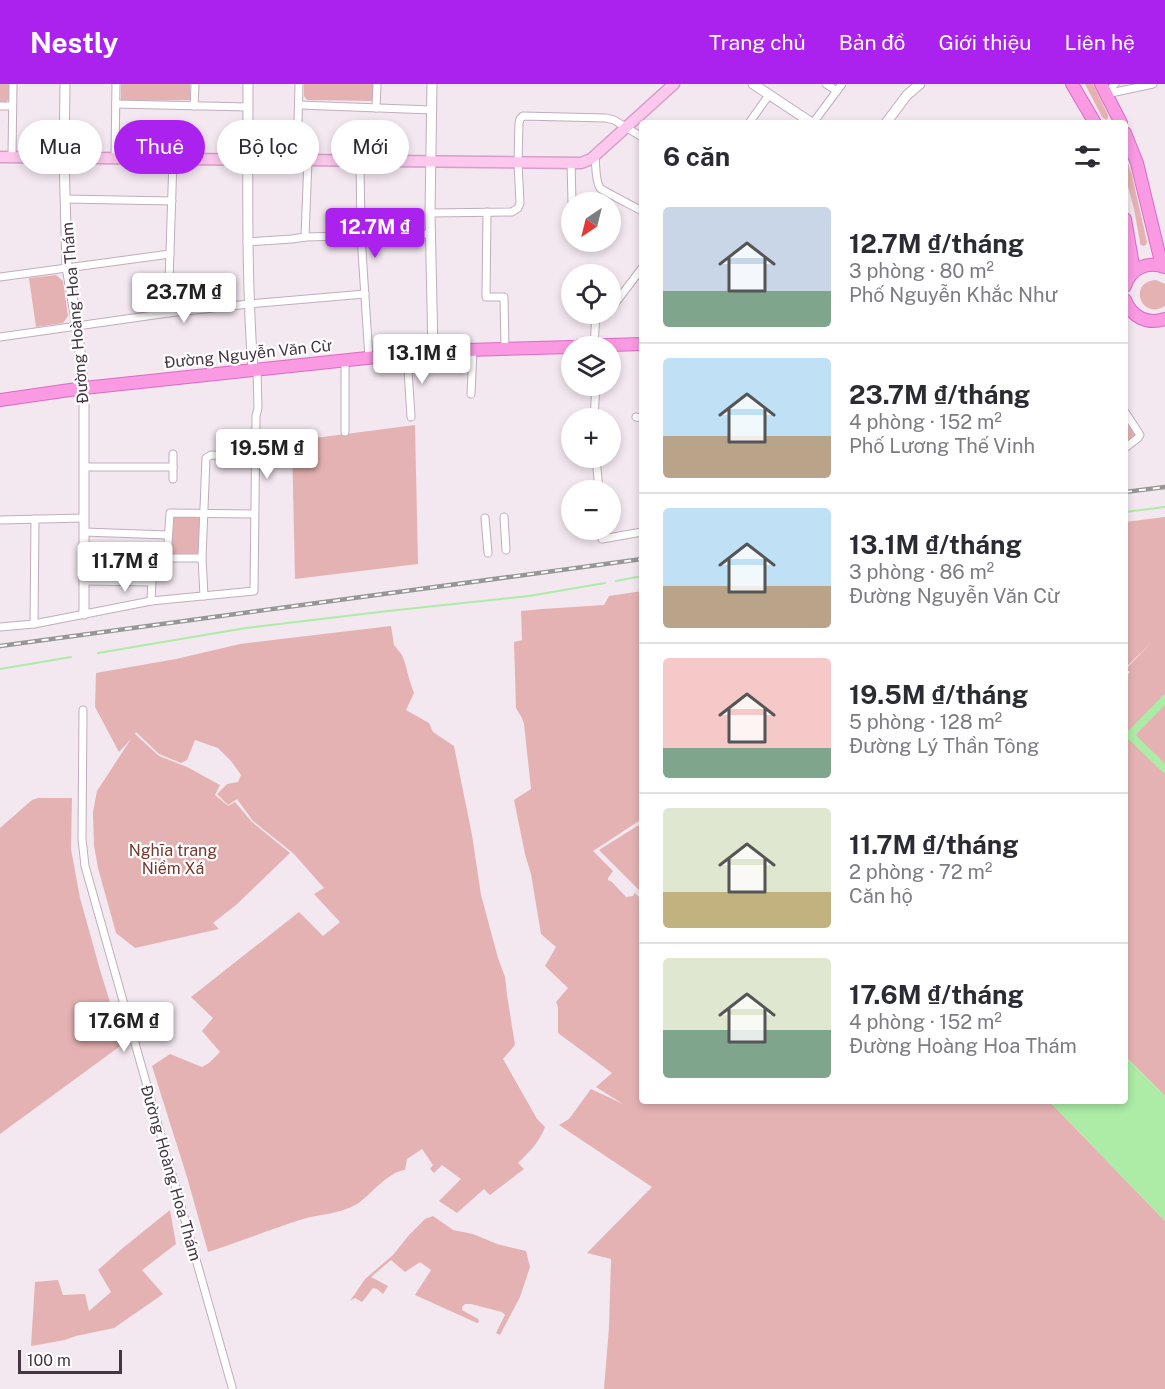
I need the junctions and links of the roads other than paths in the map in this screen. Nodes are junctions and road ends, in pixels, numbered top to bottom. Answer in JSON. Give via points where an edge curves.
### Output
{"nodes":[{"id":1,"x":13,"y":84,"type":"edge"},
{"id":2,"x":65,"y":84,"type":"edge"},
{"id":3,"x":116,"y":84,"type":"edge"},
{"id":4,"x":195,"y":84,"type":"edge"},
{"id":5,"x":248,"y":84,"type":"edge"},
{"id":6,"x":299,"y":84,"type":"edge"},
{"id":7,"x":377,"y":84,"type":"edge"},
{"id":8,"x":432,"y":84,"type":"edge"},
{"id":9,"x":753,"y":84,"type":"edge"},
{"id":10,"x":826,"y":84,"type":"edge"},
{"id":11,"x":842,"y":84,"type":"edge"},
{"id":12,"x":920,"y":84,"type":"edge"},
{"id":13,"x":1072,"y":84,"type":"edge"},
{"id":14,"x":1115,"y":84,"type":"edge"},
{"id":15,"x":1153,"y":84,"type":"edge"},
{"id":16,"x":669,"y":86,"type":"edge"},
{"id":17,"x":907,"y":88,"type":"edge"},
{"id":18,"x":1104,"y":89,"type":"edge"},
{"id":19,"x":837,"y":91,"type":"junction"},
{"id":20,"x":769,"y":95,"type":"junction"},
{"id":21,"x":116,"y":105,"type":"junction"},
{"id":22,"x":298,"y":105,"type":"junction"},
{"id":23,"x":0,"y":106,"type":"edge"},
{"id":24,"x":12,"y":106,"type":"junction"},
{"id":25,"x":195,"y":106,"type":"junction"},
{"id":26,"x":248,"y":107,"type":"junction"},
{"id":27,"x":376,"y":108,"type":"junction"},
{"id":28,"x":432,"y":110,"type":"junction"},
{"id":29,"x":65,"y":120,"type":"edge"},
{"id":30,"x":116,"y":120,"type":"edge"},
{"id":31,"x":248,"y":120,"type":"edge"},
{"id":32,"x":299,"y":120,"type":"edge"},
{"id":33,"x":751,"y":120,"type":"edge"},
{"id":34,"x":807,"y":120,"type":"edge"},
{"id":35,"x":814,"y":120,"type":"edge"},
{"id":36,"x":888,"y":120,"type":"edge"},
{"id":37,"x":1093,"y":120,"type":"edge"},
{"id":38,"x":1119,"y":120,"type":"edge"},
{"id":39,"x":626,"y":128,"type":"junction"},
{"id":40,"x":639,"y":135,"type":"edge"},
{"id":41,"x":1128,"y":141,"type":"edge"},
{"id":42,"x":595,"y":155,"type":"junction"},
{"id":43,"x":0,"y":157,"type":"edge"},
{"id":44,"x":12,"y":157,"type":"junction"},
{"id":45,"x":18,"y":157,"type":"edge"},
{"id":46,"x":409,"y":162,"type":"edge"},
{"id":47,"x":430,"y":162,"type":"junction"},
{"id":48,"x":518,"y":163,"type":"junction"},
{"id":49,"x":571,"y":163,"type":"junction"},
{"id":50,"x":64,"y":174,"type":"edge"},
{"id":51,"x":173,"y":174,"type":"edge"},
{"id":52,"x":248,"y":174,"type":"edge"},
{"id":53,"x":303,"y":174,"type":"edge"},
{"id":54,"x":360,"y":174,"type":"edge"},
{"id":55,"x":572,"y":192,"type":"edge"},
{"id":56,"x":65,"y":199,"type":"junction"},
{"id":57,"x":172,"y":201,"type":"junction"},
{"id":58,"x":639,"y":209,"type":"edge"},
{"id":59,"x":487,"y":212,"type":"junction"},
{"id":60,"x":430,"y":213,"type":"junction"},
{"id":61,"x":431,"y":234,"type":"junction"},
{"id":62,"x":361,"y":236,"type":"junction"},
{"id":63,"x":1128,"y":236,"type":"edge"},
{"id":64,"x":305,"y":237,"type":"junction"},
{"id":65,"x":247,"y":242,"type":"junction"},
{"id":66,"x":170,"y":254,"type":"junction"},
{"id":67,"x":67,"y":267,"type":"junction"},
{"id":68,"x":1163,"y":267,"type":"edge"},
{"id":69,"x":1134,"y":271,"type":"junction"},
{"id":70,"x":639,"y":272,"type":"edge"},
{"id":71,"x":0,"y":277,"type":"edge"},
{"id":72,"x":1128,"y":279,"type":"edge"},
{"id":73,"x":365,"y":294,"type":"junction"},
{"id":74,"x":621,"y":296,"type":"edge"},
{"id":75,"x":249,"y":304,"type":"junction"},
{"id":76,"x":1128,"y":306,"type":"edge"},
{"id":77,"x":168,"y":313,"type":"junction"},
{"id":78,"x":1165,"y":319,"type":"edge"},
{"id":79,"x":77,"y":326,"type":"junction"},
{"id":80,"x":0,"y":337,"type":"edge"},
{"id":81,"x":639,"y":344,"type":"edge"},
{"id":82,"x":621,"y":345,"type":"edge"},
{"id":83,"x":561,"y":347,"type":"edge"},
{"id":84,"x":505,"y":349,"type":"junction"},
{"id":85,"x":473,"y":350,"type":"junction"},
{"id":86,"x":434,"y":351,"type":"junction"},
{"id":87,"x":407,"y":354,"type":"junction"},
{"id":88,"x":369,"y":358,"type":"junction"},
{"id":89,"x":345,"y":360,"type":"junction"},
{"id":90,"x":255,"y":370,"type":"junction"},
{"id":91,"x":84,"y":388,"type":"junction"},
{"id":92,"x":471,"y":393,"type":"dead end"},
{"id":93,"x":0,"y":400,"type":"edge"},
{"id":94,"x":411,"y":417,"type":"dead end"},
{"id":95,"x":1128,"y":417,"type":"edge"},
{"id":96,"x":345,"y":432,"type":"dead end"},
{"id":97,"x":1128,"y":446,"type":"edge"},
{"id":98,"x":173,"y":454,"type":"dead end"},
{"id":99,"x":255,"y":457,"type":"junction"},
{"id":100,"x":85,"y":467,"type":"junction"},
{"id":101,"x":173,"y":467,"type":"junction"},
{"id":102,"x":173,"y":479,"type":"dead end"},
{"id":103,"x":203,"y":513,"type":"junction"},
{"id":104,"x":254,"y":514,"type":"junction"},
{"id":105,"x":504,"y":517,"type":"dead end"},
{"id":106,"x":84,"y":518,"type":"junction"},
{"id":107,"x":485,"y":518,"type":"dead end"},
{"id":108,"x":35,"y":519,"type":"junction"},
{"id":109,"x":0,"y":520,"type":"edge"},
{"id":110,"x":84,"y":532,"type":"junction"},
{"id":111,"x":639,"y":533,"type":"edge"},
{"id":112,"x":168,"y":535,"type":"junction"},
{"id":113,"x":621,"y":536,"type":"edge"},
{"id":114,"x":506,"y":550,"type":"dead end"},
{"id":115,"x":488,"y":553,"type":"dead end"},
{"id":116,"x":167,"y":558,"type":"junction"},
{"id":117,"x":202,"y":558,"type":"junction"},
{"id":118,"x":84,"y":564,"type":"junction"},
{"id":119,"x":152,"y":566,"type":"junction"},
{"id":120,"x":84,"y":581,"type":"junction"},
{"id":121,"x":152,"y":582,"type":"junction"},
{"id":122,"x":204,"y":596,"type":"junction"},
{"id":123,"x":151,"y":601,"type":"junction"},
{"id":124,"x":84,"y":614,"type":"junction"},
{"id":125,"x":34,"y":624,"type":"junction"},
{"id":126,"x":0,"y":627,"type":"edge"},
{"id":127,"x":83,"y":710,"type":"dead end"},
{"id":128,"x":232,"y":1387,"type":"dead end"}],
"edges":[{"from":1,"to":24,"type":"street"},
{"from":2,"to":29,"type":"street","name":"Đường Hoàng Hoa Thám"},
{"from":3,"to":21,"type":"street"},
{"from":4,"to":25,"type":"street"},
{"from":5,"to":26,"type":"street"},
{"from":6,"to":22,"type":"street"},
{"from":7,"to":27,"type":"street"},
{"from":8,"to":28,"type":"street"},
{"from":9,"to":20,"type":"street"},
{"from":10,"to":19,"type":"street"},
{"from":11,"to":19,"type":"street"},
{"from":12,"to":17,"type":"street"},
{"from":13,"to":37,"type":"main road"},
{"from":14,"to":18,"type":"street"},
{"from":15,"to":18,"type":"street"},
{"from":16,"to":39,"type":"main road"},
{"from":17,"to":36,"type":"street"},
{"from":18,"to":38,"type":"main road"},
{"from":19,"to":35,"type":"street"},
{"from":20,"to":33,"type":"street"},
{"from":20,"to":34,"type":"street"},
{"from":21,"to":25,"type":"street"},
{"from":21,"to":30,"type":"street"},
{"from":22,"to":27,"type":"street"},
{"from":22,"to":32,"type":"street"},
{"from":23,"to":24,"type":"street"},
{"from":24,"to":44,"type":"street"},
{"from":25,"to":26,"type":"street"},
{"from":26,"to":31,"type":"street"},
{"from":27,"to":28,"type":"street"},
{"from":28,"to":47,"type":"street"},
{"from":39,"to":40,"type":"street"},
{"from":39,"to":42,"type":"main road"},
{"from":39,"to":48,"type":"street","via":[[599,117],[525,116],[519,123]]},
{"from":41,"to":68,"type":"main road"},
{"from":42,"to":49,"type":"main road"},
{"from":42,"to":58,"type":"street","via":[[603,191]]},
{"from":43,"to":44,"type":"main road"},
{"from":44,"to":45,"type":"main road"},
{"from":46,"to":47,"type":"main road"},
{"from":47,"to":48,"type":"main road"},
{"from":47,"to":60,"type":"street"},
{"from":48,"to":49,"type":"main road"},
{"from":48,"to":59,"type":"street","via":[[518,208],[512,212]]},
{"from":49,"to":55,"type":"street"},
{"from":50,"to":56,"type":"street","name":"Đường Hoàng Hoa Thám"},
{"from":51,"to":57,"type":"street"},
{"from":52,"to":65,"type":"street"},
{"from":53,"to":64,"type":"street"},
{"from":54,"to":62,"type":"street"},
{"from":56,"to":57,"type":"street"},
{"from":56,"to":67,"type":"street","name":"Đường Hoàng Hoa Thám"},
{"from":57,"to":66,"type":"street"},
{"from":59,"to":60,"type":"street"},
{"from":59,"to":84,"type":"street","via":[[486,297],[504,297]]},
{"from":60,"to":61,"type":"street"},
{"from":61,"to":62,"type":"street"},
{"from":61,"to":86,"type":"street"},
{"from":62,"to":64,"type":"street"},
{"from":62,"to":73,"type":"street"},
{"from":63,"to":69,"type":"main road"},
{"from":64,"to":65,"type":"street"},
{"from":65,"to":75,"type":"street"},
{"from":66,"to":67,"type":"street"},
{"from":66,"to":77,"type":"street"},
{"from":67,"to":71,"type":"street"},
{"from":67,"to":79,"type":"street","name":"Đường Hoàng Hoa Thám"},
{"from":68,"to":69,"type":"main road","via":[[1148,265]]},
{"from":69,"to":72,"type":"main road"},
{"from":70,"to":74,"type":"street"},
{"from":73,"to":75,"type":"street"},
{"from":73,"to":88,"type":"street"},
{"from":75,"to":77,"type":"street"},
{"from":75,"to":90,"type":"street"},
{"from":76,"to":78,"type":"main road","via":[[1139,318]]},
{"from":77,"to":79,"type":"street"},
{"from":79,"to":80,"type":"street"},
{"from":79,"to":91,"type":"street","name":"Đường Hoàng Hoa Thám"},
{"from":81,"to":82,"type":"main road"},
{"from":83,"to":84,"type":"main road","name":"Đường Nguyễn Văn Cừ"},
{"from":84,"to":85,"type":"main road","name":"Đường Nguyễn Văn Cừ"},
{"from":85,"to":86,"type":"main road","name":"Đường Nguyễn Văn Cừ"},
{"from":85,"to":92,"type":"street"},
{"from":86,"to":87,"type":"main road","name":"Đường Nguyễn Văn Cừ"},
{"from":87,"to":88,"type":"main road","name":"Đường Nguyễn Văn Cừ"},
{"from":87,"to":94,"type":"street"},
{"from":88,"to":89,"type":"main road","name":"Đường Nguyễn Văn Cừ"},
{"from":89,"to":90,"type":"main road","name":"Đường Nguyễn Văn Cừ"},
{"from":89,"to":96,"type":"street"},
{"from":90,"to":91,"type":"main road","name":"Đường Nguyễn Văn Cừ"},
{"from":90,"to":99,"type":"street"},
{"from":91,"to":93,"type":"main road","name":"Đường Nguyễn Văn Cừ"},
{"from":91,"to":100,"type":"street","name":"Đường Hoàng Hoa Thám"},
{"from":95,"to":97,"type":"street","via":[[1140,435]]},
{"from":98,"to":101,"type":"street"},
{"from":99,"to":103,"type":"street","via":[[208,456]]},
{"from":99,"to":104,"type":"street"},
{"from":100,"to":101,"type":"street"},
{"from":100,"to":106,"type":"street","name":"Đường Hoàng Hoa Thám"},
{"from":101,"to":102,"type":"street"},
{"from":103,"to":104,"type":"street"},
{"from":103,"to":112,"type":"street","via":[[170,513]]},
{"from":103,"to":117,"type":"street"},
{"from":104,"to":122,"type":"street","via":[[254,591]]},
{"from":105,"to":114,"type":"street"},
{"from":106,"to":108,"type":"street"},
{"from":106,"to":110,"type":"street","name":"Đường Hoàng Hoa Thám"},
{"from":107,"to":115,"type":"street"},
{"from":108,"to":109,"type":"street"},
{"from":108,"to":125,"type":"street"},
{"from":110,"to":112,"type":"street"},
{"from":110,"to":118,"type":"street","name":"Đường Hoàng Hoa Thám"},
{"from":111,"to":113,"type":"street"},
{"from":112,"to":116,"type":"street"},
{"from":116,"to":117,"type":"street"},
{"from":116,"to":119,"type":"street","via":[[153,558]]},
{"from":117,"to":122,"type":"street"},
{"from":118,"to":119,"type":"street"},
{"from":118,"to":120,"type":"street","name":"Đường Hoàng Hoa Thám"},
{"from":119,"to":121,"type":"street"},
{"from":120,"to":121,"type":"street"},
{"from":120,"to":124,"type":"street","name":"Đường Hoàng Hoa Thám"},
{"from":121,"to":123,"type":"street"},
{"from":122,"to":123,"type":"street"},
{"from":123,"to":124,"type":"street"},
{"from":124,"to":125,"type":"street"},
{"from":125,"to":126,"type":"street"},
{"from":127,"to":128,"type":"street","name":"Đường Hoàng Hoa Thám","via":[[85,866]]}]}
